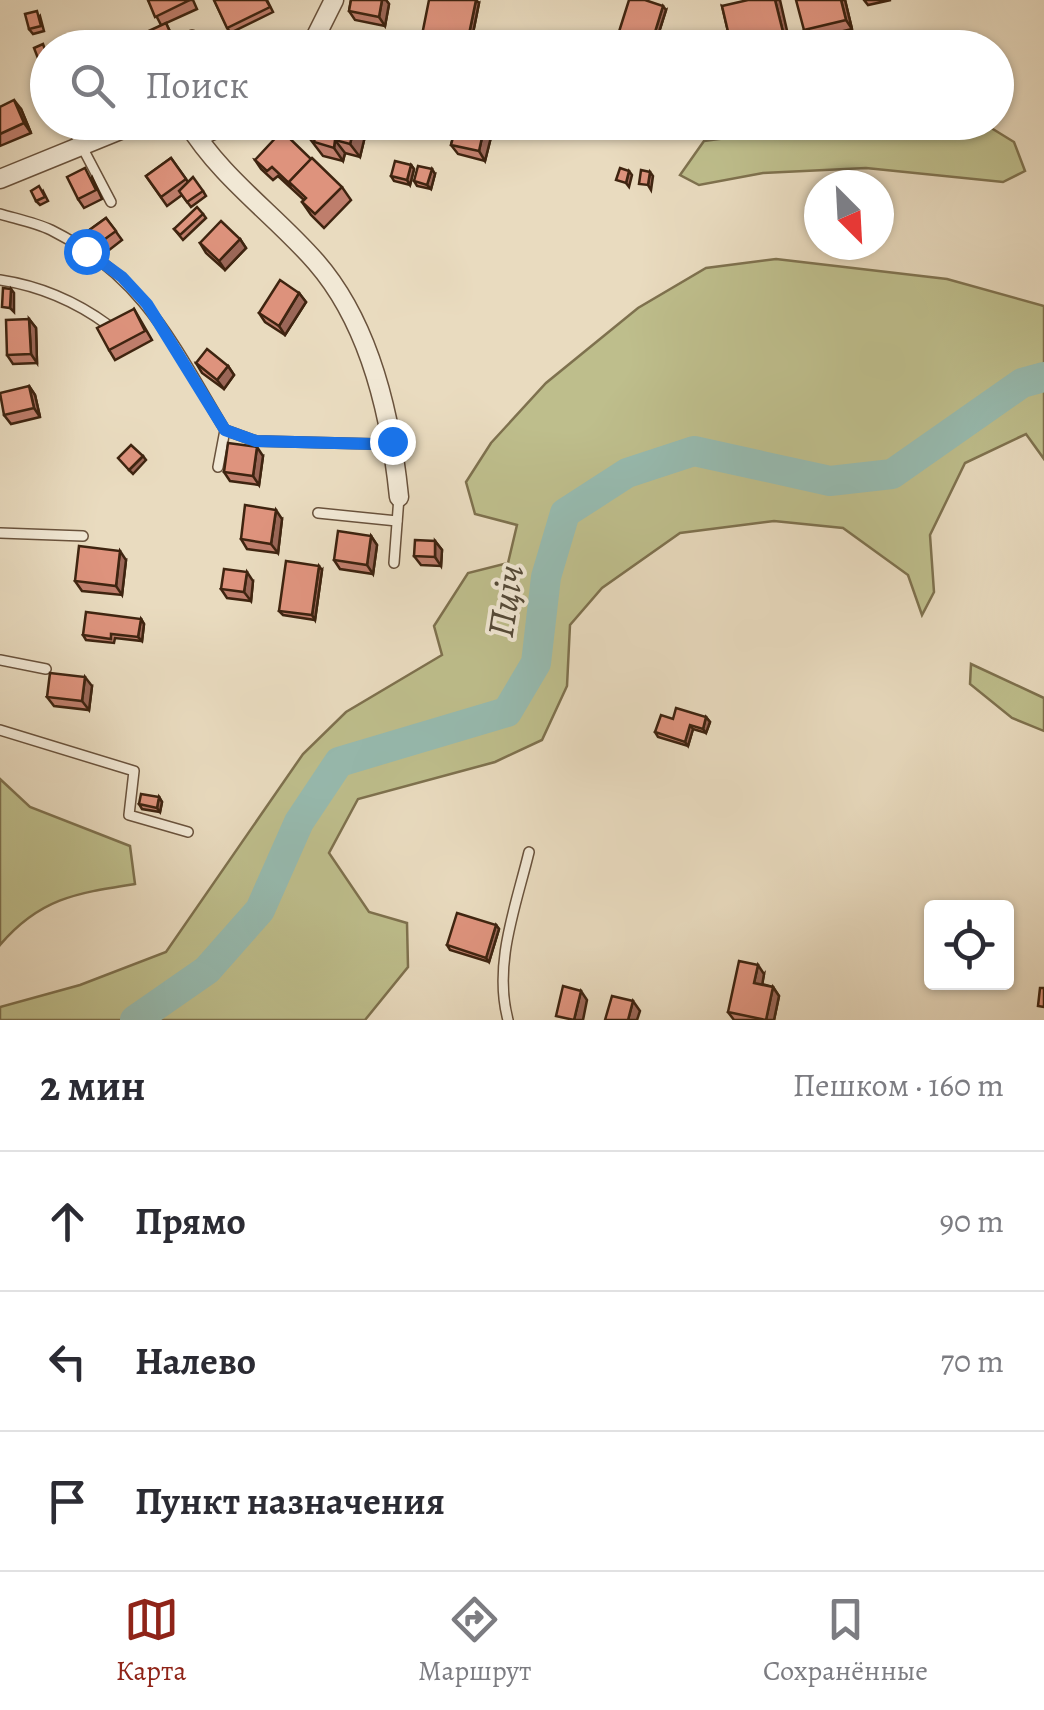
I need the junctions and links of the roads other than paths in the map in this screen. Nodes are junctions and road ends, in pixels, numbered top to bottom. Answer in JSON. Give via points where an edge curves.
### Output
{"nodes":[{"id":1,"x":334,"y":0,"type":"edge"},
{"id":2,"x":319,"y":30,"type":"edge"},
{"id":3,"x":78,"y":140,"type":"edge"},
{"id":4,"x":100,"y":140,"type":"edge"},
{"id":5,"x":198,"y":140,"type":"edge"},
{"id":6,"x":82,"y":148,"type":"junction"},
{"id":7,"x":0,"y":180,"type":"edge"},
{"id":8,"x":111,"y":202,"type":"dead end"},
{"id":9,"x":0,"y":214,"type":"edge"},
{"id":10,"x":0,"y":280,"type":"edge"},
{"id":11,"x":108,"y":325,"type":"edge"},
{"id":12,"x":225,"y":430,"type":"junction"},
{"id":13,"x":392,"y":441,"type":"junction"},
{"id":14,"x":218,"y":466,"type":"dead end"},
{"id":15,"x":399,"y":497,"type":"joint"},
{"id":16,"x":318,"y":513,"type":"dead end"},
{"id":17,"x":398,"y":521,"type":"junction"},
{"id":18,"x":0,"y":533,"type":"edge"},
{"id":19,"x":83,"y":536,"type":"dead end"},
{"id":20,"x":394,"y":563,"type":"dead end"},
{"id":21,"x":0,"y":660,"type":"edge"},
{"id":22,"x":46,"y":669,"type":"dead end"},
{"id":23,"x":0,"y":730,"type":"edge"},
{"id":24,"x":188,"y":832,"type":"dead end"},
{"id":25,"x":529,"y":852,"type":"dead end"},
{"id":26,"x":508,"y":1020,"type":"edge"}],
"edges":[{"from":1,"to":2,"type":"street"},
{"from":3,"to":6,"type":"lane"},
{"from":4,"to":6,"type":"street"},
{"from":5,"to":13,"type":"street","via":[[342,297]]},
{"from":6,"to":7,"type":"street"},
{"from":6,"to":8,"type":"lane"},
{"from":9,"to":12,"type":"lane","via":[[50,230],[122,277],[171,339]]},
{"from":10,"to":11,"type":"lane","via":[[57,295]]},
{"from":12,"to":13,"type":"lane","via":[[256,441]]},
{"from":12,"to":14,"type":"lane"},
{"from":13,"to":15,"type":"street"},
{"from":15,"to":17,"type":"lane"},
{"from":16,"to":17,"type":"lane"},
{"from":17,"to":20,"type":"lane"},
{"from":18,"to":19,"type":"lane"},
{"from":21,"to":22,"type":"lane"},
{"from":23,"to":24,"type":"lane","via":[[134,771],[129,815]]},
{"from":25,"to":26,"type":"lane","via":[[503,960]]}]}
